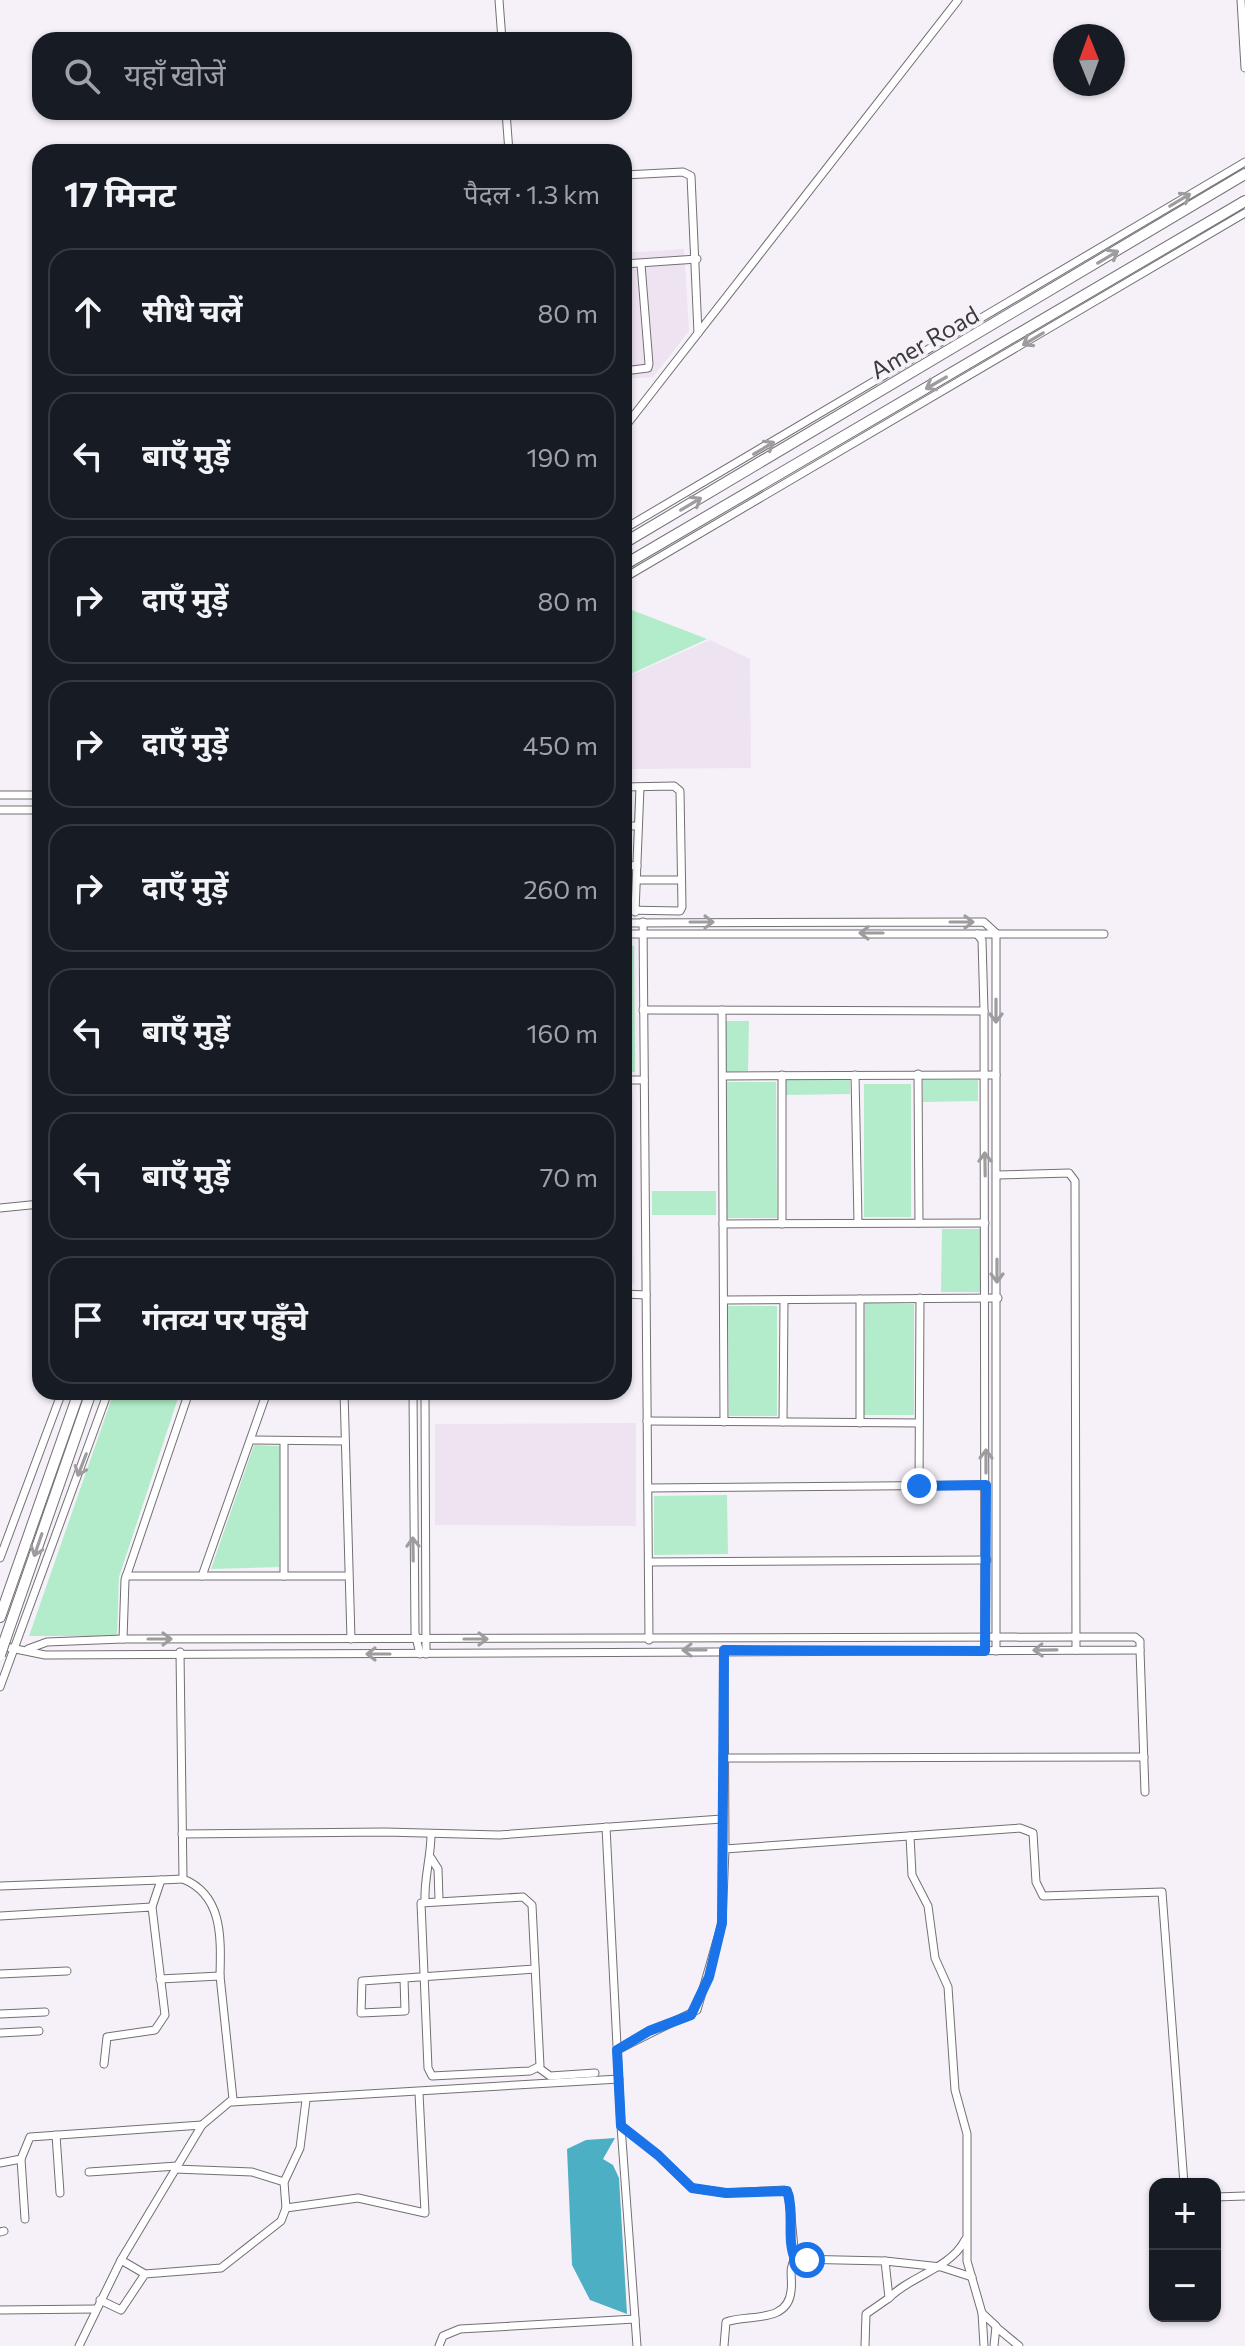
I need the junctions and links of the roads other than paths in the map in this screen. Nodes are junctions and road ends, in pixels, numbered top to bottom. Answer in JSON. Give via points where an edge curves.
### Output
{"nodes":[{"id":1,"x":499,"y":0,"type":"edge"},
{"id":2,"x":958,"y":0,"type":"edge"},
{"id":3,"x":1241,"y":0,"type":"edge"},
{"id":4,"x":501,"y":32,"type":"edge"},
{"id":5,"x":1245,"y":68,"type":"edge"},
{"id":6,"x":507,"y":120,"type":"edge"},
{"id":7,"x":508,"y":144,"type":"edge"},
{"id":8,"x":1245,"y":162,"type":"edge"},
{"id":9,"x":1245,"y":174,"type":"edge"},
{"id":10,"x":632,"y":175,"type":"edge"},
{"id":11,"x":1245,"y":201,"type":"edge"},
{"id":12,"x":1245,"y":213,"type":"edge"},
{"id":13,"x":697,"y":259,"type":"junction"},
{"id":14,"x":632,"y":264,"type":"edge"},
{"id":15,"x":641,"y":264,"type":"junction"},
{"id":16,"x":1069,"y":265,"type":"junction"},
{"id":17,"x":1074,"y":277,"type":"junction"},
{"id":18,"x":1011,"y":300,"type":"junction"},
{"id":19,"x":1015,"y":313,"type":"junction"},
{"id":20,"x":698,"y":333,"type":"junction"},
{"id":21,"x":632,"y":370,"type":"edge"},
{"id":22,"x":893,"y":370,"type":"junction"},
{"id":23,"x":899,"y":381,"type":"junction"},
{"id":24,"x":632,"y":418,"type":"edge"},
{"id":25,"x":712,"y":485,"type":"junction"},
{"id":26,"x":632,"y":525,"type":"edge"},
{"id":27,"x":632,"y":538,"type":"edge"},
{"id":28,"x":632,"y":560,"type":"edge"},
{"id":29,"x":632,"y":573,"type":"edge"},
{"id":30,"x":632,"y":787,"type":"edge"},
{"id":31,"x":640,"y":787,"type":"junction"},
{"id":32,"x":0,"y":795,"type":"edge"},
{"id":33,"x":32,"y":795,"type":"edge"},
{"id":34,"x":0,"y":810,"type":"edge"},
{"id":35,"x":32,"y":810,"type":"edge"},
{"id":36,"x":632,"y":826,"type":"edge"},
{"id":37,"x":638,"y":826,"type":"junction"},
{"id":38,"x":632,"y":866,"type":"edge"},
{"id":39,"x":637,"y":866,"type":"junction"},
{"id":40,"x":637,"y":880,"type":"junction"},
{"id":41,"x":680,"y":880,"type":"junction"},
{"id":42,"x":635,"y":910,"type":"junction"},
{"id":43,"x":632,"y":922,"type":"edge"},
{"id":44,"x":639,"y":922,"type":"junction"},
{"id":45,"x":996,"y":933,"type":"junction"},
{"id":46,"x":632,"y":934,"type":"edge"},
{"id":47,"x":643,"y":934,"type":"junction"},
{"id":48,"x":977,"y":934,"type":"junction"},
{"id":49,"x":1104,"y":934,"type":"dead end"},
{"id":50,"x":643,"y":1010,"type":"junction"},
{"id":51,"x":722,"y":1010,"type":"junction"},
{"id":52,"x":984,"y":1011,"type":"junction"},
{"id":53,"x":918,"y":1074,"type":"junction"},
{"id":54,"x":782,"y":1075,"type":"junction"},
{"id":55,"x":855,"y":1075,"type":"junction"},
{"id":56,"x":984,"y":1075,"type":"junction"},
{"id":57,"x":996,"y":1075,"type":"junction"},
{"id":58,"x":723,"y":1076,"type":"junction"},
{"id":59,"x":632,"y":1080,"type":"edge"},
{"id":60,"x":644,"y":1080,"type":"junction"},
{"id":61,"x":997,"y":1175,"type":"junction"},
{"id":62,"x":32,"y":1205,"type":"edge"},
{"id":63,"x":0,"y":1208,"type":"edge"},
{"id":64,"x":858,"y":1223,"type":"junction"},
{"id":65,"x":919,"y":1223,"type":"junction"},
{"id":66,"x":985,"y":1223,"type":"junction"},
{"id":67,"x":723,"y":1224,"type":"junction"},
{"id":68,"x":782,"y":1224,"type":"junction"},
{"id":69,"x":632,"y":1294,"type":"edge"},
{"id":70,"x":646,"y":1295,"type":"junction"},
{"id":71,"x":920,"y":1298,"type":"junction"},
{"id":72,"x":986,"y":1298,"type":"junction"},
{"id":73,"x":998,"y":1298,"type":"junction"},
{"id":74,"x":860,"y":1299,"type":"junction"},
{"id":75,"x":724,"y":1300,"type":"junction"},
{"id":76,"x":784,"y":1300,"type":"junction"},
{"id":77,"x":59,"y":1400,"type":"edge"},
{"id":78,"x":76,"y":1400,"type":"edge"},
{"id":79,"x":88,"y":1400,"type":"edge"},
{"id":80,"x":105,"y":1400,"type":"edge"},
{"id":81,"x":186,"y":1400,"type":"edge"},
{"id":82,"x":264,"y":1400,"type":"edge"},
{"id":83,"x":344,"y":1400,"type":"edge"},
{"id":84,"x":413,"y":1400,"type":"edge"},
{"id":85,"x":425,"y":1400,"type":"edge"},
{"id":86,"x":647,"y":1421,"type":"junction"},
{"id":87,"x":724,"y":1422,"type":"junction"},
{"id":88,"x":783,"y":1422,"type":"junction"},
{"id":89,"x":860,"y":1423,"type":"junction"},
{"id":90,"x":919,"y":1423,"type":"junction"},
{"id":91,"x":251,"y":1440,"type":"junction"},
{"id":92,"x":284,"y":1441,"type":"junction"},
{"id":93,"x":344,"y":1441,"type":"junction"},
{"id":94,"x":986,"y":1485,"type":"junction"},
{"id":95,"x":919,"y":1486,"type":"junction"},
{"id":96,"x":648,"y":1488,"type":"junction"},
{"id":97,"x":0,"y":1558,"type":"edge"},
{"id":98,"x":987,"y":1560,"type":"junction"},
{"id":99,"x":649,"y":1562,"type":"junction"},
{"id":100,"x":126,"y":1576,"type":"junction"},
{"id":101,"x":202,"y":1576,"type":"junction"},
{"id":102,"x":284,"y":1576,"type":"junction"},
{"id":103,"x":347,"y":1576,"type":"junction"},
{"id":104,"x":0,"y":1617,"type":"edge"},
{"id":105,"x":1077,"y":1637,"type":"junction"},
{"id":106,"x":985,"y":1638,"type":"junction"},
{"id":107,"x":996,"y":1638,"type":"junction"},
{"id":108,"x":123,"y":1639,"type":"junction"},
{"id":109,"x":351,"y":1639,"type":"junction"},
{"id":110,"x":415,"y":1639,"type":"junction"},
{"id":111,"x":425,"y":1639,"type":"junction"},
{"id":112,"x":649,"y":1639,"type":"junction"},
{"id":113,"x":6,"y":1645,"type":"edge"},
{"id":114,"x":28,"y":1649,"type":"junction"},
{"id":115,"x":649,"y":1650,"type":"junction"},
{"id":116,"x":724,"y":1650,"type":"junction"},
{"id":117,"x":1076,"y":1650,"type":"junction"},
{"id":118,"x":1140,"y":1650,"type":"junction"},
{"id":119,"x":985,"y":1651,"type":"junction"},
{"id":120,"x":996,"y":1651,"type":"junction"},
{"id":121,"x":180,"y":1652,"type":"junction"},
{"id":122,"x":423,"y":1654,"type":"junction"},
{"id":123,"x":0,"y":1655,"type":"edge"},
{"id":124,"x":0,"y":1687,"type":"edge"},
{"id":125,"x":1144,"y":1757,"type":"junction"},
{"id":126,"x":723,"y":1758,"type":"junction"},
{"id":127,"x":1145,"y":1792,"type":"dead end"},
{"id":128,"x":722,"y":1819,"type":"junction"},
{"id":129,"x":606,"y":1827,"type":"junction"},
{"id":130,"x":182,"y":1834,"type":"junction"},
{"id":131,"x":431,"y":1834,"type":"junction"},
{"id":132,"x":910,"y":1836,"type":"junction"},
{"id":133,"x":725,"y":1849,"type":"junction"},
{"id":134,"x":431,"y":1858,"type":"junction"},
{"id":135,"x":183,"y":1879,"type":"junction"},
{"id":136,"x":161,"y":1880,"type":"junction"},
{"id":137,"x":0,"y":1886,"type":"edge"},
{"id":138,"x":439,"y":1900,"type":"junction"},
{"id":139,"x":425,"y":1901,"type":"junction"},
{"id":140,"x":152,"y":1907,"type":"junction"},
{"id":141,"x":0,"y":1916,"type":"edge"},
{"id":142,"x":535,"y":1969,"type":"junction"},
{"id":143,"x":67,"y":1971,"type":"dead end"},
{"id":144,"x":0,"y":1974,"type":"edge"},
{"id":145,"x":220,"y":1976,"type":"junction"},
{"id":146,"x":424,"y":1977,"type":"junction"},
{"id":147,"x":160,"y":1979,"type":"junction"},
{"id":148,"x":404,"y":1979,"type":"junction"},
{"id":149,"x":45,"y":2012,"type":"dead end"},
{"id":150,"x":0,"y":2014,"type":"edge"},
{"id":151,"x":39,"y":2031,"type":"dead end"},
{"id":152,"x":0,"y":2033,"type":"edge"},
{"id":153,"x":617,"y":2050,"type":"junction"},
{"id":154,"x":104,"y":2064,"type":"dead end"},
{"id":155,"x":539,"y":2068,"type":"junction"},
{"id":156,"x":595,"y":2073,"type":"dead end"},
{"id":157,"x":619,"y":2079,"type":"junction"},
{"id":158,"x":419,"y":2093,"type":"junction"},
{"id":159,"x":306,"y":2100,"type":"junction"},
{"id":160,"x":232,"y":2102,"type":"junction"},
{"id":161,"x":202,"y":2125,"type":"junction"},
{"id":162,"x":621,"y":2126,"type":"junction"},
{"id":163,"x":56,"y":2135,"type":"junction"},
{"id":164,"x":21,"y":2159,"type":"junction"},
{"id":165,"x":0,"y":2163,"type":"edge"},
{"id":166,"x":176,"y":2167,"type":"junction"},
{"id":167,"x":89,"y":2172,"type":"dead end"},
{"id":168,"x":1184,"y":2178,"type":"edge"},
{"id":169,"x":284,"y":2182,"type":"junction"},
{"id":170,"x":60,"y":2193,"type":"dead end"},
{"id":171,"x":1245,"y":2196,"type":"edge"},
{"id":172,"x":1221,"y":2197,"type":"edge"},
{"id":173,"x":286,"y":2208,"type":"junction"},
{"id":174,"x":25,"y":2219,"type":"dead end"},
{"id":175,"x":965,"y":2240,"type":"junction"},
{"id":176,"x":795,"y":2259,"type":"junction"},
{"id":177,"x":121,"y":2260,"type":"junction"},
{"id":178,"x":885,"y":2261,"type":"junction"},
{"id":179,"x":937,"y":2266,"type":"junction"},
{"id":180,"x":145,"y":2274,"type":"junction"},
{"id":181,"x":972,"y":2277,"type":"junction"},
{"id":182,"x":889,"y":2298,"type":"junction"},
{"id":183,"x":100,"y":2300,"type":"junction"},
{"id":184,"x":96,"y":2309,"type":"junction"},
{"id":185,"x":0,"y":2310,"type":"edge"},
{"id":186,"x":982,"y":2313,"type":"junction"},
{"id":187,"x":635,"y":2319,"type":"junction"},
{"id":188,"x":996,"y":2327,"type":"junction"},
{"id":189,"x":79,"y":2346,"type":"edge"},
{"id":190,"x":439,"y":2346,"type":"edge"},
{"id":191,"x":637,"y":2346,"type":"edge"},
{"id":192,"x":724,"y":2346,"type":"edge"},
{"id":193,"x":865,"y":2346,"type":"edge"},
{"id":194,"x":984,"y":2346,"type":"edge"},
{"id":195,"x":994,"y":2346,"type":"edge"},
{"id":196,"x":1019,"y":2346,"type":"edge"}],
"edges":[{"from":1,"to":4,"type":"street"},
{"from":2,"to":20,"type":"street"},
{"from":3,"to":5,"type":"street"},
{"from":6,"to":7,"type":"street"},
{"from":16,"to":8,"type":"street","one_way":true},
{"from":17,"to":9,"type":"highway","name":"Amer Road","one_way":true},
{"from":10,"to":13,"type":"street","via":[[691,176]]},
{"from":11,"to":28,"type":"highway","name":"Amer Road","one_way":true},
{"from":12,"to":29,"type":"street","one_way":true},
{"from":13,"to":15,"type":"street"},
{"from":13,"to":20,"type":"street"},
{"from":14,"to":15,"type":"street"},
{"from":15,"to":21,"type":"street","via":[[650,359],[648,368]]},
{"from":16,"to":17,"type":"highway"},
{"from":16,"to":18,"type":"street"},
{"from":17,"to":19,"type":"highway","name":"Amer Road"},
{"from":18,"to":19,"type":"highway"},
{"from":18,"to":22,"type":"street"},
{"from":19,"to":23,"type":"highway","name":"Amer Road"},
{"from":20,"to":24,"type":"street"},
{"from":22,"to":23,"type":"highway"},
{"from":25,"to":22,"type":"street","one_way":true},
{"from":23,"to":25,"type":"highway","name":"Amer Road"},
{"from":25,"to":26,"type":"street"},
{"from":27,"to":25,"type":"highway","name":"Amer Road","one_way":true},
{"from":30,"to":31,"type":"street"},
{"from":31,"to":37,"type":"street"},
{"from":31,"to":41,"type":"street","via":[[674,786],[680,791]]},
{"from":32,"to":33,"type":"street"},
{"from":34,"to":35,"type":"street"},
{"from":36,"to":37,"type":"street"},
{"from":37,"to":39,"type":"street"},
{"from":38,"to":39,"type":"street"},
{"from":39,"to":40,"type":"street"},
{"from":40,"to":41,"type":"street"},
{"from":40,"to":42,"type":"street"},
{"from":41,"to":42,"type":"street","via":[[680,911]]},
{"from":42,"to":44,"type":"street"},
{"from":43,"to":44,"type":"street"},
{"from":44,"to":45,"type":"street","one_way":true,"via":[[984,922]]},
{"from":44,"to":47,"type":"street"},
{"from":45,"to":48,"type":"street"},
{"from":45,"to":49,"type":"street"},
{"from":45,"to":57,"type":"street","one_way":true},
{"from":46,"to":47,"type":"street"},
{"from":48,"to":47,"type":"street","one_way":true},
{"from":47,"to":50,"type":"street"},
{"from":48,"to":52,"type":"street","via":[[982,940]]},
{"from":50,"to":51,"type":"street"},
{"from":50,"to":60,"type":"street"},
{"from":51,"to":52,"type":"street"},
{"from":51,"to":58,"type":"street"},
{"from":52,"to":56,"type":"street"},
{"from":53,"to":55,"type":"street"},
{"from":53,"to":56,"type":"street"},
{"from":53,"to":65,"type":"street"},
{"from":54,"to":55,"type":"street"},
{"from":54,"to":58,"type":"street"},
{"from":54,"to":68,"type":"street"},
{"from":55,"to":64,"type":"street"},
{"from":56,"to":57,"type":"street"},
{"from":66,"to":56,"type":"street","one_way":true},
{"from":57,"to":61,"type":"street"},
{"from":58,"to":67,"type":"street"},
{"from":59,"to":60,"type":"street"},
{"from":60,"to":70,"type":"street"},
{"from":61,"to":73,"type":"street","one_way":true},
{"from":61,"to":105,"type":"street","via":[[1069,1173],[1075,1181]]},
{"from":62,"to":63,"type":"street"},
{"from":64,"to":65,"type":"street"},
{"from":64,"to":68,"type":"street"},
{"from":65,"to":66,"type":"street"},
{"from":66,"to":72,"type":"street"},
{"from":67,"to":68,"type":"street"},
{"from":67,"to":75,"type":"street"},
{"from":69,"to":70,"type":"street"},
{"from":70,"to":86,"type":"street"},
{"from":71,"to":72,"type":"street"},
{"from":71,"to":74,"type":"street"},
{"from":71,"to":90,"type":"street"},
{"from":72,"to":73,"type":"street"},
{"from":94,"to":72,"type":"street","one_way":true},
{"from":73,"to":107,"type":"street"},
{"from":74,"to":76,"type":"street"},
{"from":74,"to":89,"type":"street"},
{"from":75,"to":76,"type":"street"},
{"from":75,"to":87,"type":"street"},
{"from":76,"to":88,"type":"street"},
{"from":77,"to":97,"type":"street"},
{"from":78,"to":104,"type":"highway"},
{"from":79,"to":113,"type":"highway","one_way":true},
{"from":80,"to":113,"type":"street","one_way":true},
{"from":81,"to":100,"type":"street"},
{"from":82,"to":91,"type":"street"},
{"from":83,"to":93,"type":"street"},
{"from":110,"to":84,"type":"street","one_way":true},
{"from":85,"to":111,"type":"street"},
{"from":86,"to":87,"type":"street"},
{"from":86,"to":96,"type":"street"},
{"from":87,"to":88,"type":"street"},
{"from":88,"to":89,"type":"street"},
{"from":89,"to":90,"type":"street"},
{"from":90,"to":95,"type":"street"},
{"from":91,"to":92,"type":"street"},
{"from":91,"to":101,"type":"street"},
{"from":92,"to":93,"type":"street"},
{"from":92,"to":102,"type":"street"},
{"from":93,"to":103,"type":"street"},
{"from":94,"to":95,"type":"street"},
{"from":94,"to":98,"type":"street"},
{"from":95,"to":96,"type":"street"},
{"from":96,"to":99,"type":"street"},
{"from":98,"to":99,"type":"street"},
{"from":98,"to":106,"type":"street"},
{"from":99,"to":112,"type":"street"},
{"from":100,"to":101,"type":"street"},
{"from":100,"to":108,"type":"street"},
{"from":101,"to":102,"type":"street"},
{"from":102,"to":103,"type":"street"},
{"from":103,"to":109,"type":"street"},
{"from":105,"to":107,"type":"street"},
{"from":105,"to":117,"type":"street"},
{"from":105,"to":118,"type":"street","via":[[1135,1637]]},
{"from":106,"to":107,"type":"street"},
{"from":106,"to":112,"type":"street"},
{"from":106,"to":119,"type":"street"},
{"from":107,"to":120,"type":"street"},
{"from":108,"to":109,"type":"street","one_way":true},
{"from":108,"to":114,"type":"street","via":[[47,1642]]},
{"from":109,"to":110,"type":"street"},
{"from":110,"to":111,"type":"street"},
{"from":110,"to":122,"type":"street"},
{"from":111,"to":112,"type":"street","one_way":true},
{"from":111,"to":122,"type":"street"},
{"from":112,"to":115,"type":"street"},
{"from":113,"to":114,"type":"street"},
{"from":113,"to":123,"type":"highway","bridge":true},
{"from":113,"to":124,"type":"street"},
{"from":114,"to":121,"type":"street","via":[[45,1655]]},
{"from":116,"to":115,"type":"street","one_way":true},
{"from":115,"to":122,"type":"street"},
{"from":116,"to":119,"type":"street"},
{"from":116,"to":126,"type":"street"},
{"from":117,"to":118,"type":"street"},
{"from":117,"to":120,"type":"street","one_way":true},
{"from":118,"to":125,"type":"street"},
{"from":119,"to":120,"type":"street"},
{"from":122,"to":121,"type":"street","one_way":true},
{"from":121,"to":130,"type":"street"},
{"from":125,"to":126,"type":"street"},
{"from":125,"to":127,"type":"street"},
{"from":126,"to":128,"type":"street"},
{"from":128,"to":129,"type":"street"},
{"from":128,"to":133,"type":"street"},
{"from":129,"to":131,"type":"street"},
{"from":129,"to":153,"type":"street"},
{"from":130,"to":131,"type":"street"},
{"from":130,"to":135,"type":"street"},
{"from":131,"to":134,"type":"street"},
{"from":132,"to":133,"type":"street"},
{"from":132,"to":168,"type":"street","via":[[1028,1829],[1033,1833],[1036,1882],[1043,1896],[1162,1892]]},
{"from":132,"to":175,"type":"street","via":[[912,1875],[928,1906],[935,1958],[948,1987],[955,2090],[967,2134]]},
{"from":133,"to":153,"type":"street","via":[[722,1923],[697,2010]]},
{"from":134,"to":138,"type":"street","via":[[438,1869]]},
{"from":134,"to":139,"type":"street","via":[[424,1870]]},
{"from":135,"to":136,"type":"street"},
{"from":135,"to":145,"type":"street","via":[[198,1885],[211,1900],[218,1920]]},
{"from":136,"to":137,"type":"street"},
{"from":136,"to":140,"type":"street"},
{"from":138,"to":139,"type":"street"},
{"from":138,"to":142,"type":"street","via":[[529,1899]]},
{"from":139,"to":146,"type":"street","via":[[419,1908]]},
{"from":140,"to":141,"type":"street"},
{"from":140,"to":147,"type":"street"},
{"from":142,"to":146,"type":"street"},
{"from":142,"to":155,"type":"street"},
{"from":143,"to":144,"type":"street"},
{"from":145,"to":147,"type":"street"},
{"from":145,"to":160,"type":"street"},
{"from":146,"to":148,"type":"street"},
{"from":146,"to":155,"type":"street","via":[[432,2076]]},
{"from":147,"to":154,"type":"street","via":[[166,2003],[160,2025],[107,2037]]},
{"from":148,"to":148,"type":"street","via":[[405,2011],[361,2013],[360,1982]]},
{"from":149,"to":150,"type":"street"},
{"from":151,"to":152,"type":"street"},
{"from":153,"to":157,"type":"street"},
{"from":155,"to":156,"type":"street","via":[[554,2076]]},
{"from":157,"to":158,"type":"street"},
{"from":157,"to":162,"type":"street"},
{"from":158,"to":159,"type":"street"},
{"from":158,"to":173,"type":"street","via":[[425,2213],[358,2198]]},
{"from":159,"to":160,"type":"street"},
{"from":159,"to":169,"type":"street","via":[[300,2148]]},
{"from":160,"to":161,"type":"street"},
{"from":161,"to":163,"type":"street"},
{"from":161,"to":166,"type":"street"},
{"from":162,"to":176,"type":"street","via":[[692,2188],[787,2191]]},
{"from":162,"to":187,"type":"street"},
{"from":163,"to":164,"type":"street","via":[[30,2137]]},
{"from":163,"to":170,"type":"street"},
{"from":164,"to":165,"type":"street"},
{"from":164,"to":174,"type":"street"},
{"from":166,"to":167,"type":"street"},
{"from":166,"to":169,"type":"street","via":[[252,2172]]},
{"from":166,"to":177,"type":"street"},
{"from":169,"to":173,"type":"street"},
{"from":171,"to":172,"type":"street"},
{"from":173,"to":180,"type":"street","via":[[281,2221],[221,2268]]},
{"from":175,"to":179,"type":"street"},
{"from":175,"to":181,"type":"street"},
{"from":176,"to":178,"type":"street"},
{"from":176,"to":192,"type":"street","via":[[787,2303],[767,2316],[726,2322]]},
{"from":177,"to":180,"type":"street"},
{"from":177,"to":183,"type":"street"},
{"from":178,"to":179,"type":"street"},
{"from":178,"to":182,"type":"street"},
{"from":179,"to":181,"type":"street"},
{"from":179,"to":182,"type":"street"},
{"from":180,"to":183,"type":"street","via":[[123,2309]]},
{"from":181,"to":186,"type":"street"},
{"from":182,"to":193,"type":"street","via":[[866,2314]]},
{"from":183,"to":184,"type":"street"},
{"from":184,"to":185,"type":"street"},
{"from":184,"to":189,"type":"street"},
{"from":186,"to":188,"type":"street"},
{"from":186,"to":194,"type":"street"},
{"from":187,"to":190,"type":"street","via":[[460,2329],[443,2336]]},
{"from":187,"to":191,"type":"street"},
{"from":188,"to":195,"type":"street"},
{"from":188,"to":196,"type":"street"}]}
